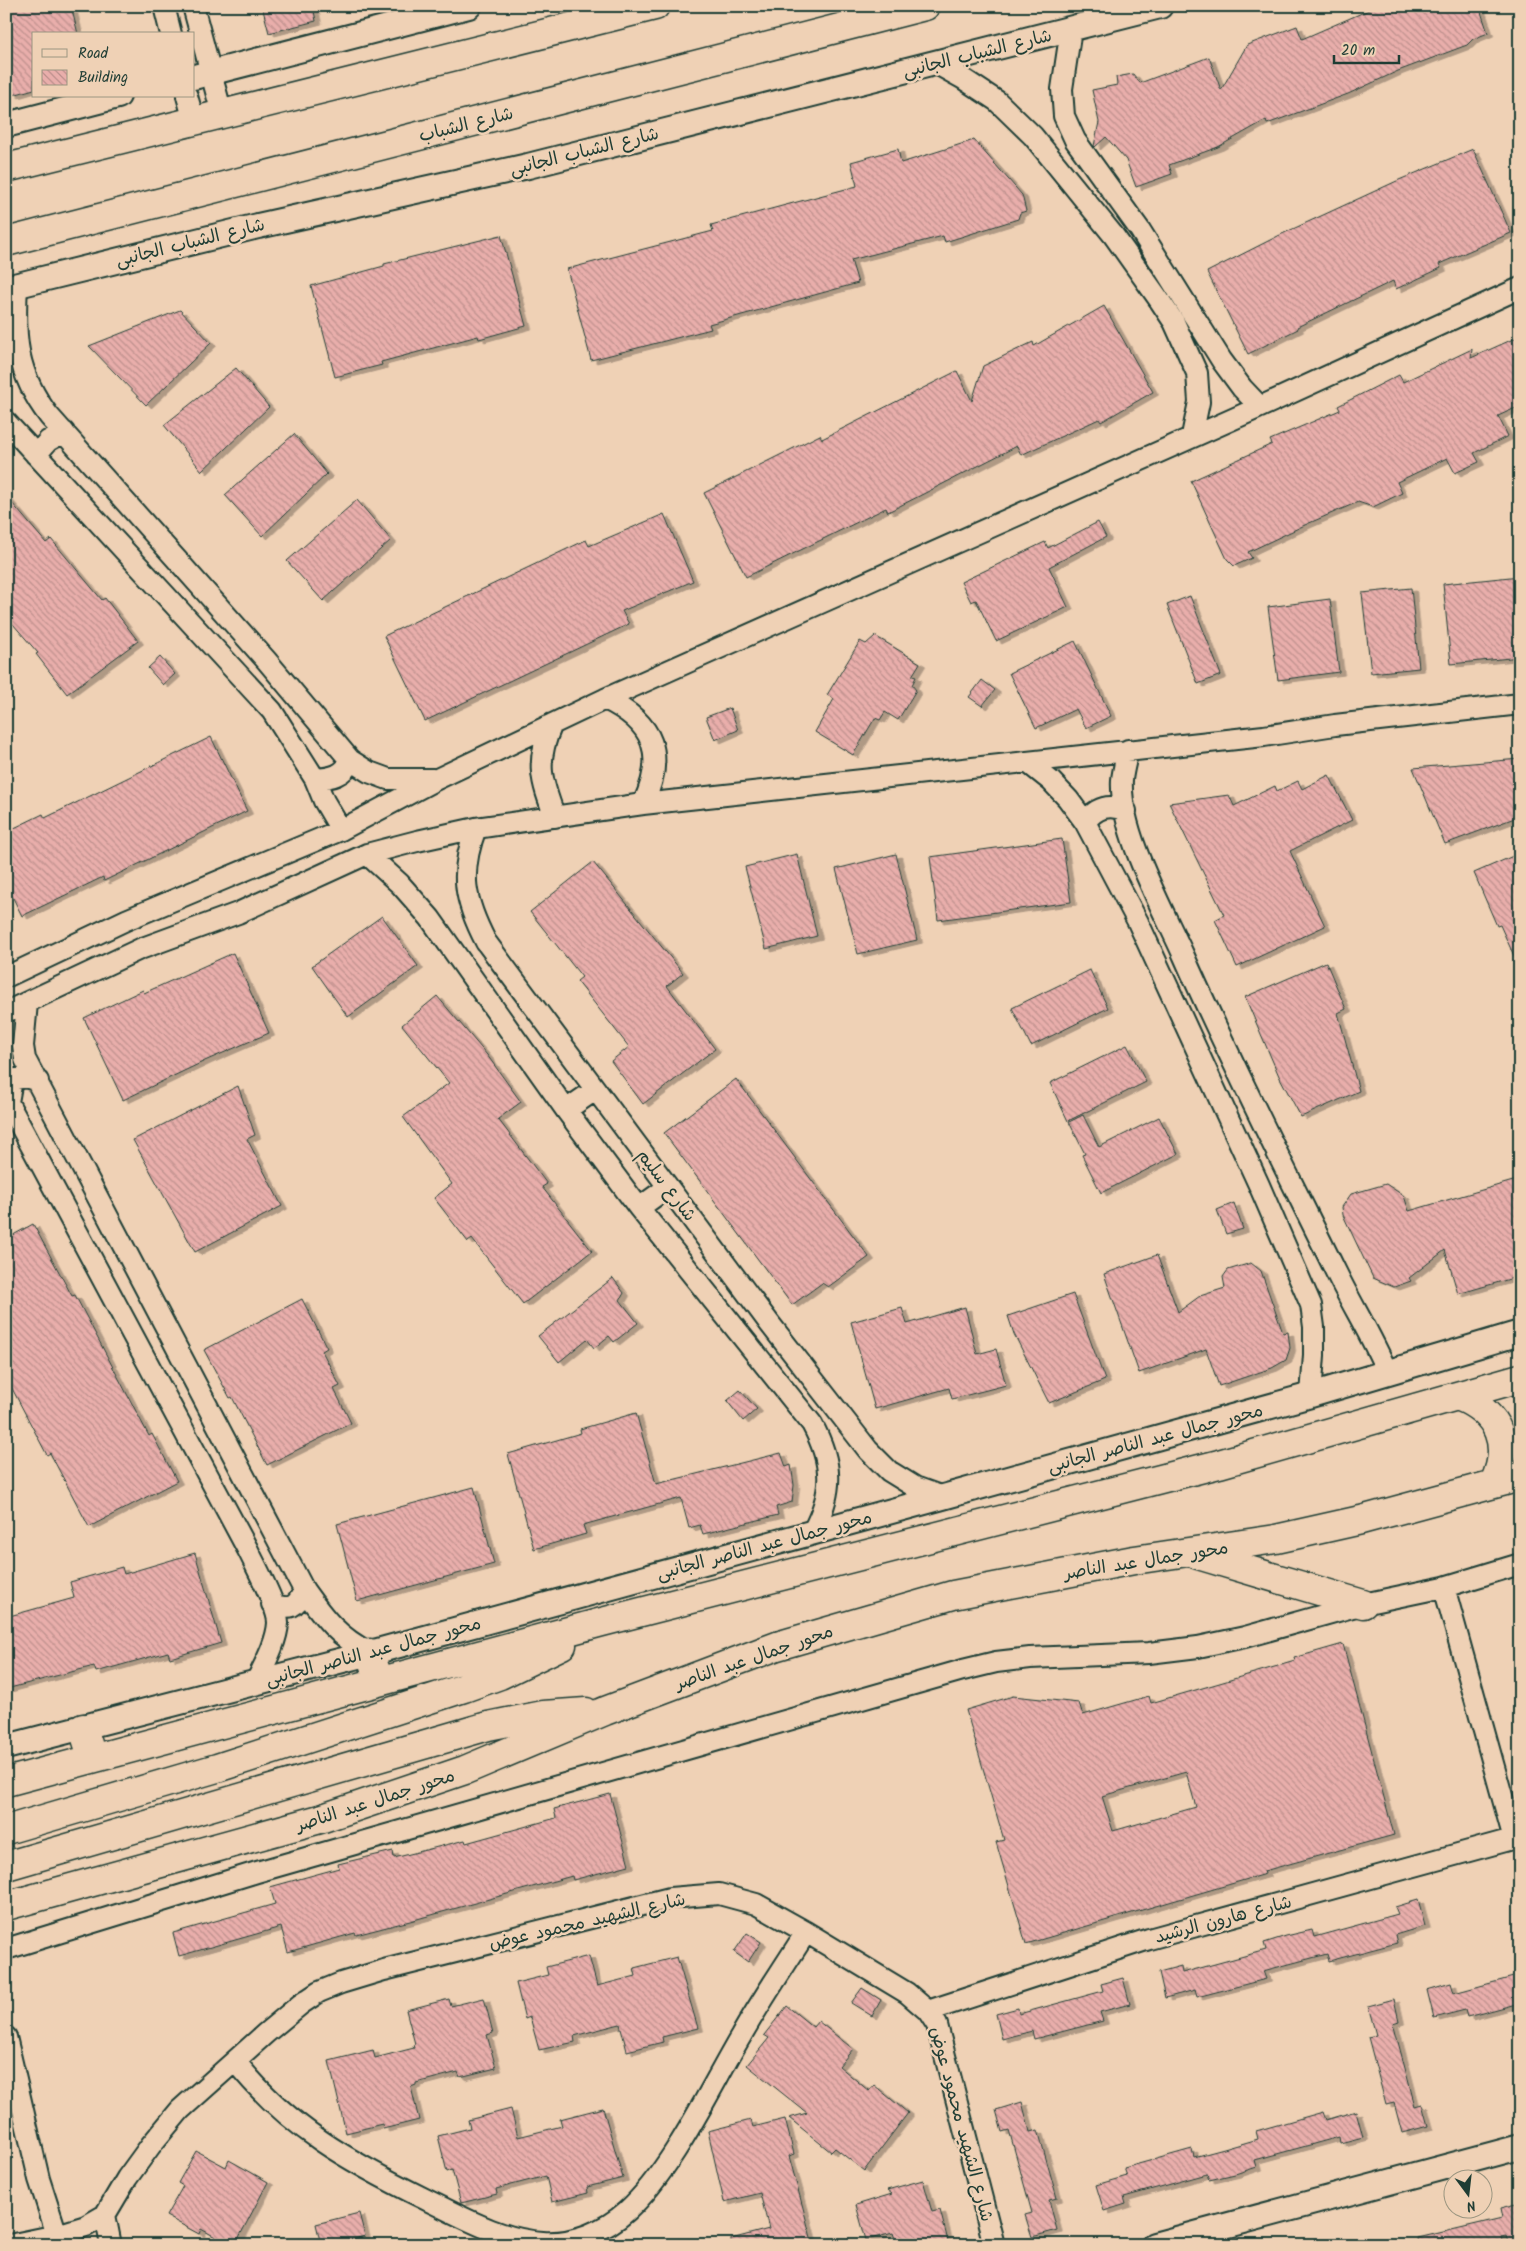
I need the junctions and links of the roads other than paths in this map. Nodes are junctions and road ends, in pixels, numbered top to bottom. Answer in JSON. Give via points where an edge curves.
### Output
{"nodes":[{"id":1,"x":164,"y":6,"type":"edge"},
{"id":2,"x":193,"y":6,"type":"edge"},
{"id":3,"x":469,"y":6,"type":"edge"},
{"id":4,"x":655,"y":6,"type":"edge"},
{"id":5,"x":926,"y":6,"type":"edge"},
{"id":6,"x":1160,"y":6,"type":"edge"},
{"id":7,"x":1071,"y":29,"type":"junction"},
{"id":8,"x":170,"y":32,"type":"edge"},
{"id":9,"x":935,"y":63,"type":"junction"},
{"id":10,"x":202,"y":75,"type":"edge"},
{"id":11,"x":110,"y":98,"type":"edge"},
{"id":12,"x":191,"y":108,"type":"edge"},
{"id":13,"x":222,"y":114,"type":"junction"},
{"id":14,"x":6,"y":125,"type":"edge"},
{"id":15,"x":1075,"y":140,"type":"junction"},
{"id":16,"x":1051,"y":157,"type":"junction"},
{"id":17,"x":6,"y":168,"type":"edge"},
{"id":18,"x":6,"y":242,"type":"edge"},
{"id":19,"x":12,"y":286,"type":"edge"},
{"id":20,"x":1520,"y":288,"type":"edge"},
{"id":21,"x":1222,"y":361,"type":"junction"},
{"id":22,"x":1197,"y":373,"type":"junction"},
{"id":23,"x":1260,"y":406,"type":"junction"},
{"id":24,"x":6,"y":422,"type":"edge"},
{"id":25,"x":64,"y":432,"type":"junction"},
{"id":26,"x":1192,"y":436,"type":"junction"},
{"id":27,"x":36,"y":455,"type":"junction"},
{"id":28,"x":605,"y":699,"type":"junction"},
{"id":29,"x":1520,"y":704,"type":"edge"},
{"id":30,"x":552,"y":724,"type":"junction"},
{"id":31,"x":1128,"y":750,"type":"junction"},
{"id":32,"x":350,"y":760,"type":"junction"},
{"id":33,"x":1027,"y":762,"type":"junction"},
{"id":34,"x":315,"y":779,"type":"junction"},
{"id":35,"x":437,"y":779,"type":"junction"},
{"id":36,"x":643,"y":804,"type":"junction"},
{"id":37,"x":1126,"y":811,"type":"junction"},
{"id":38,"x":555,"y":817,"type":"junction"},
{"id":39,"x":1085,"y":822,"type":"junction"},
{"id":40,"x":476,"y":828,"type":"junction"},
{"id":41,"x":341,"y":830,"type":"junction"},
{"id":42,"x":367,"y":854,"type":"junction"},
{"id":43,"x":6,"y":977,"type":"edge"},
{"id":44,"x":27,"y":1004,"type":"junction"},
{"id":45,"x":6,"y":1012,"type":"edge"},
{"id":46,"x":38,"y":1081,"type":"junction"},
{"id":47,"x":596,"y":1090,"type":"junction"},
{"id":48,"x":7,"y":1101,"type":"edge"},
{"id":49,"x":566,"y":1110,"type":"junction"},
{"id":50,"x":1286,"y":1173,"type":"junction"},
{"id":51,"x":1259,"y":1185,"type":"junction"},
{"id":52,"x":668,"y":1187,"type":"junction"},
{"id":53,"x":639,"y":1208,"type":"junction"},
{"id":54,"x":759,"y":1310,"type":"junction"},
{"id":55,"x":736,"y":1328,"type":"junction"},
{"id":56,"x":1520,"y":1333,"type":"edge"},
{"id":57,"x":1387,"y":1372,"type":"junction"},
{"id":58,"x":1520,"y":1378,"type":"edge"},
{"id":59,"x":1311,"y":1395,"type":"junction"},
{"id":60,"x":1460,"y":1397,"type":"junction"},
{"id":61,"x":1520,"y":1477,"type":"edge"},
{"id":62,"x":1494,"y":1483,"type":"junction"},
{"id":63,"x":943,"y":1497,"type":"junction"},
{"id":64,"x":813,"y":1531,"type":"junction"},
{"id":65,"x":1189,"y":1552,"type":"junction"},
{"id":66,"x":1520,"y":1564,"type":"edge"},
{"id":67,"x":1444,"y":1587,"type":"junction"},
{"id":68,"x":304,"y":1590,"type":"junction"},
{"id":69,"x":272,"y":1604,"type":"junction"},
{"id":70,"x":1363,"y":1604,"type":"junction"},
{"id":71,"x":602,"y":1622,"type":"junction"},
{"id":72,"x":370,"y":1653,"type":"junction"},
{"id":73,"x":380,"y":1681,"type":"junction"},
{"id":74,"x":256,"y":1682,"type":"junction"},
{"id":75,"x":605,"y":1711,"type":"junction"},
{"id":76,"x":83,"y":1728,"type":"junction"},
{"id":77,"x":6,"y":1748,"type":"edge"},
{"id":78,"x":92,"y":1758,"type":"junction"},
{"id":79,"x":6,"y":1782,"type":"edge"},
{"id":80,"x":6,"y":1830,"type":"edge"},
{"id":81,"x":1517,"y":1838,"type":"edge"},
{"id":82,"x":6,"y":1866,"type":"edge"},
{"id":83,"x":6,"y":1906,"type":"edge"},
{"id":84,"x":806,"y":1932,"type":"junction"},
{"id":85,"x":6,"y":1949,"type":"edge"},
{"id":86,"x":928,"y":2010,"type":"junction"},
{"id":87,"x":6,"y":2037,"type":"edge"},
{"id":88,"x":235,"y":2061,"type":"junction"},
{"id":89,"x":1520,"y":2147,"type":"edge"},
{"id":90,"x":105,"y":2215,"type":"junction"},
{"id":91,"x":57,"y":2235,"type":"junction"},
{"id":92,"x":586,"y":2240,"type":"edge"},
{"id":93,"x":544,"y":2244,"type":"edge"},
{"id":94,"x":9,"y":2245,"type":"edge"},
{"id":95,"x":111,"y":2245,"type":"edge"},
{"id":96,"x":994,"y":2245,"type":"edge"},
{"id":97,"x":1154,"y":2245,"type":"edge"}],
"edges":[{"from":1,"to":8,"type":"street"},
{"from":2,"to":10,"type":"street"},
{"from":3,"to":10,"type":"street"},
{"from":4,"to":13,"type":"main road"},
{"from":5,"to":18,"type":"main road","name":"شارع الشباب"},
{"from":6,"to":7,"type":"street","name":"شارع الشباب الجانبى"},
{"from":7,"to":9,"type":"street","name":"شارع الشباب الجانبى"},
{"from":7,"to":15,"type":"street","via":[[1062,89],[1064,116]]},
{"from":9,"to":16,"type":"street","via":[[996,101]]},
{"from":9,"to":19,"type":"street","name":"شارع الشباب الجانبى","via":[[528,166],[258,226]]},
{"from":10,"to":13,"type":"street"},
{"from":11,"to":14,"type":"street"},
{"from":12,"to":13,"type":"main road"},
{"from":12,"to":17,"type":"main road"},
{"from":15,"to":16,"type":"street","via":[[1058,141],[1053,145]]},
{"from":15,"to":21,"type":"street","via":[[1140,230]]},
{"from":16,"to":22,"type":"street","via":[[1158,298],[1182,338]]},
{"from":19,"to":25,"type":"street","via":[[25,378],[36,399]]},
{"from":20,"to":23,"type":"street"},
{"from":21,"to":22,"type":"street","via":[[1214,373]]},
{"from":21,"to":23,"type":"street"},
{"from":22,"to":26,"type":"street","via":[[1199,402]]},
{"from":23,"to":26,"type":"street"},
{"from":24,"to":27,"type":"street"},
{"from":25,"to":27,"type":"street","via":[[48,441]]},
{"from":25,"to":32,"type":"street","via":[[267,661]]},
{"from":26,"to":28,"type":"street"},
{"from":27,"to":34,"type":"street","via":[[256,692],[284,728]]},
{"from":28,"to":30,"type":"street"},
{"from":28,"to":36,"type":"street","via":[[624,708],[640,723],[655,753],[652,785]]},
{"from":29,"to":31,"type":"street"},
{"from":30,"to":35,"type":"street"},
{"from":30,"to":38,"type":"street","via":[[540,758],[540,774]]},
{"from":31,"to":33,"type":"street"},
{"from":31,"to":37,"type":"street","via":[[1122,780]]},
{"from":32,"to":34,"type":"street","via":[[341,773]]},
{"from":32,"to":35,"type":"street","via":[[388,779]]},
{"from":33,"to":36,"type":"street"},
{"from":33,"to":39,"type":"street","via":[[1051,781]]},
{"from":34,"to":41,"type":"street"},
{"from":35,"to":41,"type":"street"},
{"from":36,"to":38,"type":"street"},
{"from":37,"to":39,"type":"street","via":[[1108,806]]},
{"from":37,"to":50,"type":"street","via":[[1131,833],[1197,987]]},
{"from":38,"to":40,"type":"street"},
{"from":39,"to":51,"type":"street","via":[[1138,922]]},
{"from":40,"to":42,"type":"street"},
{"from":40,"to":47,"type":"street","name":"شارع سليم","via":[[469,846],[465,884],[476,922],[486,942]]},
{"from":41,"to":43,"type":"street","via":[[126,920]]},
{"from":42,"to":44,"type":"street","via":[[238,912],[140,949]]},
{"from":42,"to":49,"type":"street","name":"شارع سليم","via":[[430,918]]},
{"from":44,"to":45,"type":"street"},
{"from":44,"to":46,"type":"street","via":[[23,1046],[25,1059]]},
{"from":46,"to":48,"type":"street","via":[[25,1077],[12,1080]]},
{"from":46,"to":68,"type":"street"},
{"from":47,"to":49,"type":"street"},
{"from":47,"to":52,"type":"street","name":"شارع سليم"},
{"from":48,"to":69,"type":"street","via":[[248,1550]]},
{"from":49,"to":53,"type":"street","name":"شارع سليم"},
{"from":50,"to":51,"type":"street"},
{"from":50,"to":57,"type":"street"},
{"from":51,"to":59,"type":"street","via":[[1311,1305],[1314,1327]]},
{"from":52,"to":53,"type":"street"},
{"from":52,"to":54,"type":"street","name":"شارع سليم"},
{"from":53,"to":55,"type":"street","name":"شارع سليم"},
{"from":54,"to":55,"type":"street"},
{"from":54,"to":63,"type":"street","name":"شارع سليم","via":[[868,1450],[889,1471],[915,1487]]},
{"from":55,"to":64,"type":"street","name":"شارع سليم","via":[[812,1424],[823,1444],[828,1488],[824,1511]]},
{"from":56,"to":57,"type":"street","name":"محور جمال عبد الناصر الجانبى"},
{"from":57,"to":59,"type":"street","name":"محور جمال عبد الناصر الجانبى"},
{"from":58,"to":60,"type":"main road"},
{"from":59,"to":63,"type":"street","name":"محور جمال عبد الناصر الجانبى"},
{"from":60,"to":62,"type":"main road","via":[[1484,1409],[1498,1432],[1502,1458]]},
{"from":60,"to":71,"type":"main road","via":[[1219,1464]]},
{"from":61,"to":62,"type":"main road","name":"محور جمال عبد الناصر"},
{"from":62,"to":65,"type":"main road","name":"محور جمال عبد الناصر","via":[[1352,1522],[1276,1539]]},
{"from":63,"to":64,"type":"street","name":"محور جمال عبد الناصر الجانبى"},
{"from":64,"to":72,"type":"street","name":"محور جمال عبد الناصر الجانبى"},
{"from":65,"to":70,"type":"main road"},
{"from":65,"to":75,"type":"main road","name":"محور جمال عبد الناصر","via":[[953,1595],[777,1646]]},
{"from":66,"to":67,"type":"street"},
{"from":67,"to":70,"type":"street"},
{"from":67,"to":81,"type":"street"},
{"from":68,"to":69,"type":"street","via":[[295,1606],[288,1608]]},
{"from":68,"to":72,"type":"street","via":[[349,1642]]},
{"from":69,"to":74,"type":"street","via":[[278,1624]]},
{"from":70,"to":85,"type":"street","via":[[1198,1647],[1149,1653],[1030,1658],[963,1670],[266,1869]]},
{"from":71,"to":73,"type":"main road"},
{"from":71,"to":80,"type":"main road","via":[[535,1659],[464,1688],[217,1768]]},
{"from":72,"to":73,"type":"main road"},
{"from":72,"to":74,"type":"street","name":"محور جمال عبد الناصر الجانبى"},
{"from":73,"to":78,"type":"main road"},
{"from":74,"to":76,"type":"street","name":"محور جمال عبد الناصر الجانبى"},
{"from":75,"to":82,"type":"main road","via":[[543,1715],[488,1726]]},
{"from":75,"to":83,"type":"main road","name":"محور جمال عبد الناصر","via":[[465,1770],[320,1819]]},
{"from":76,"to":77,"type":"street","name":"محور جمال عبد الناصر الجانبى"},
{"from":76,"to":78,"type":"main road"},
{"from":78,"to":79,"type":"main road"},
{"from":81,"to":86,"type":"street","name":"شارع هارون الرشيد","via":[[1149,1939]]},
{"from":84,"to":86,"type":"street","name":"شارع الشهيد محمود عوض","via":[[907,1993]]},
{"from":84,"to":88,"type":"street","name":"شارع الشهيد محمود عوض","via":[[756,1904],[719,1894],[670,1898],[340,1983],[301,2004]]},
{"from":84,"to":92,"type":"street","via":[[650,2186],[626,2213]]},
{"from":86,"to":96,"type":"street","name":"شارع الشهيد محمود عوض","via":[[937,2025]]},
{"from":87,"to":91,"type":"street","via":[[39,2179]]},
{"from":88,"to":90,"type":"street","name":"شارع الشهيد محمود عوض","via":[[180,2110],[127,2178]]},
{"from":88,"to":93,"type":"street","via":[[260,2091],[296,2124],[373,2173],[482,2226]]},
{"from":89,"to":97,"type":"street"},
{"from":90,"to":91,"type":"street","via":[[86,2226]]},
{"from":90,"to":95,"type":"street"},
{"from":91,"to":94,"type":"street"},
{"from":92,"to":93,"type":"street"}]}
